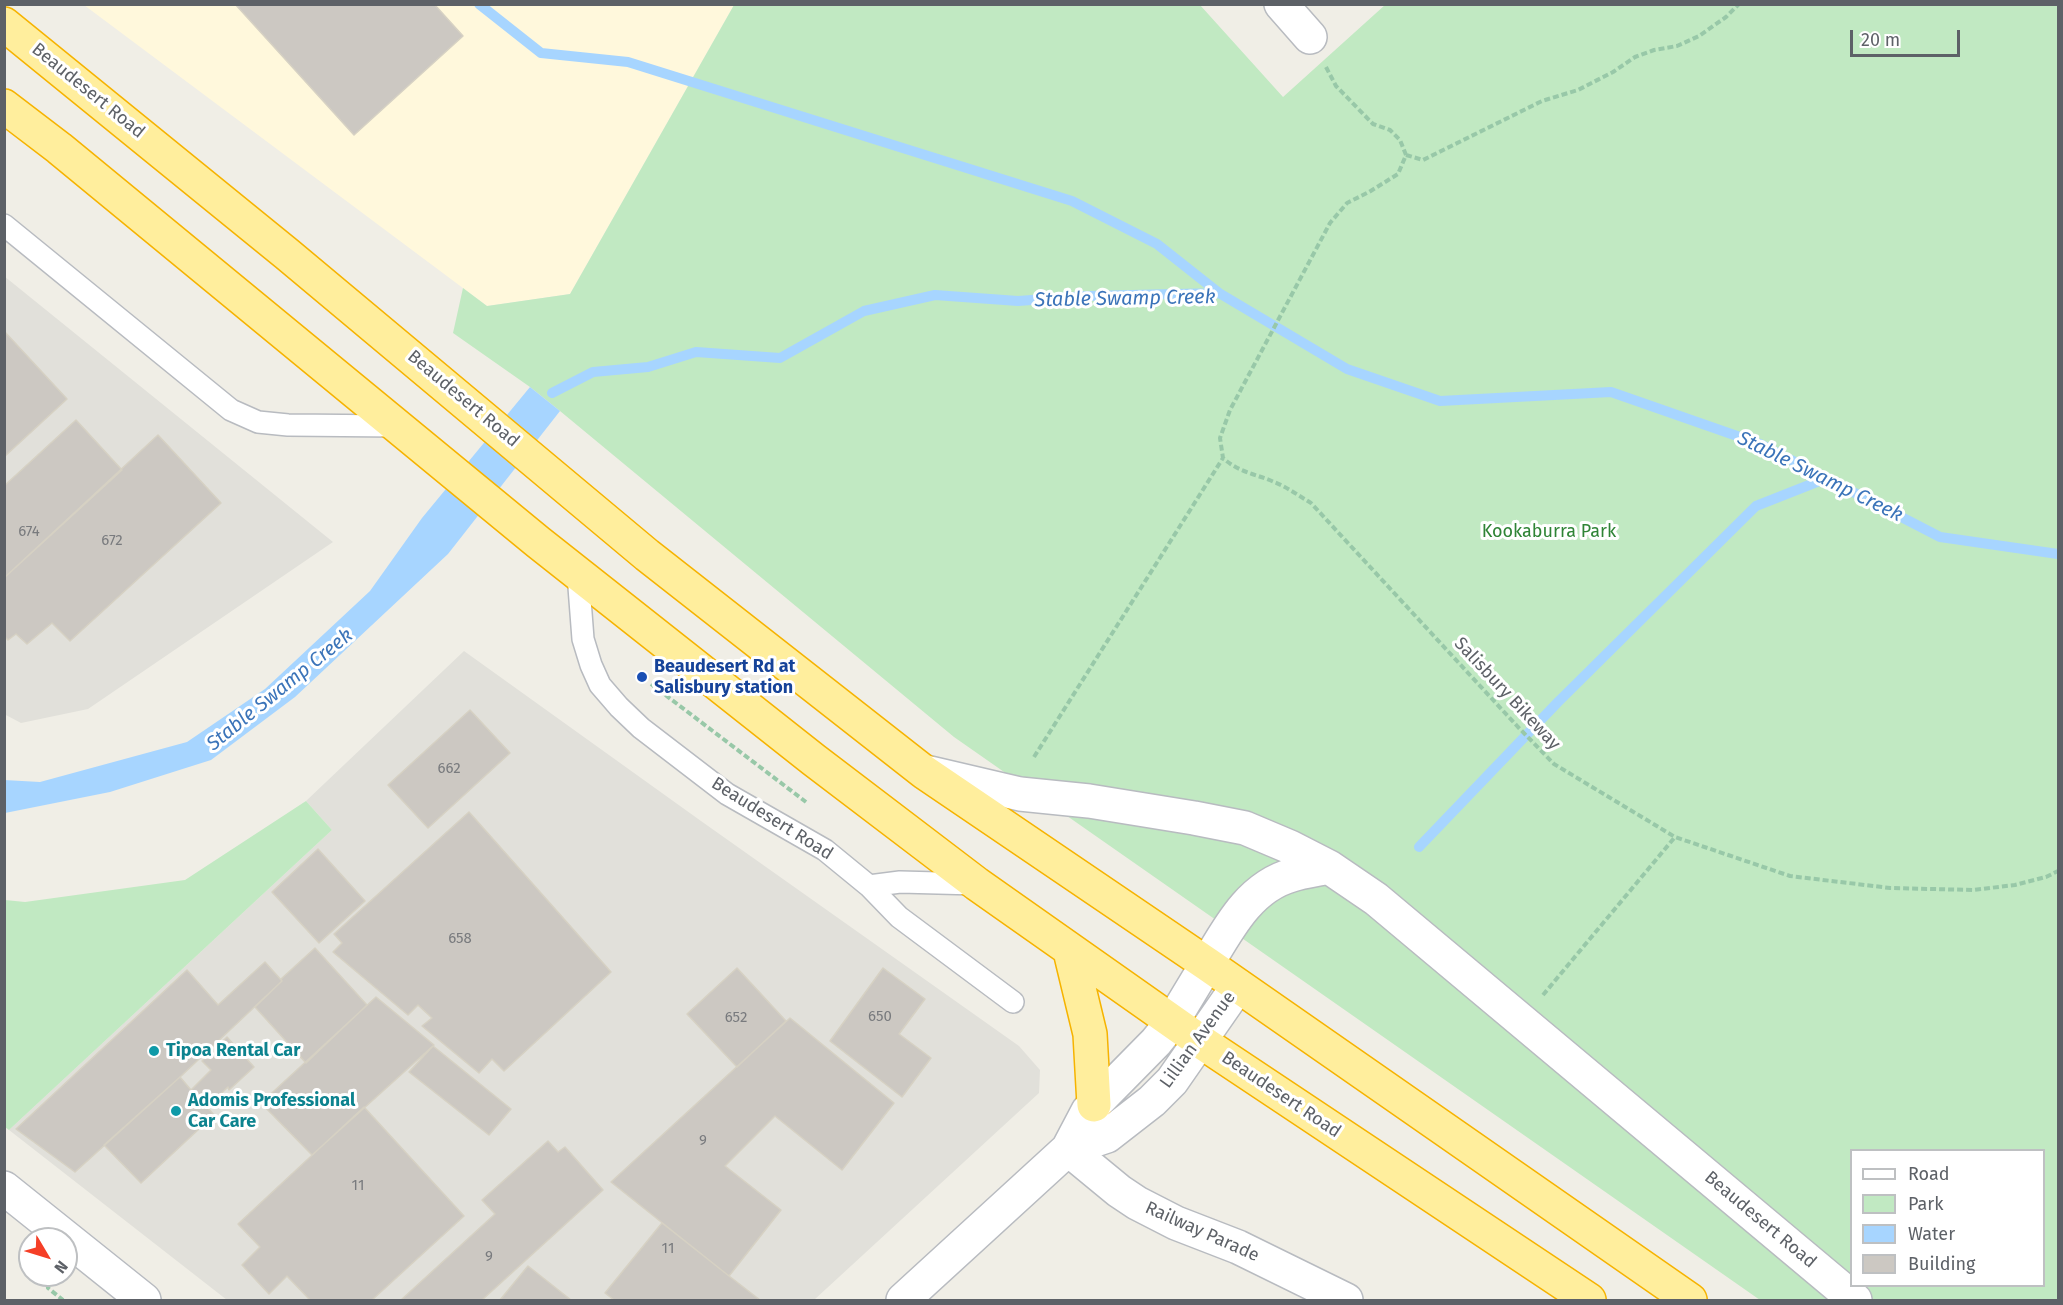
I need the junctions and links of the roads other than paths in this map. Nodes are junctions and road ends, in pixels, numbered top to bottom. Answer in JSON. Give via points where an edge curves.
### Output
{"nodes":[{"id":1,"x":1281,"y":4,"type":"edge"},
{"id":2,"x":4,"y":24,"type":"edge"},
{"id":3,"x":1310,"y":37,"type":"road end"},
{"id":4,"x":4,"y":106,"type":"edge"},
{"id":5,"x":4,"y":225,"type":"edge"},
{"id":6,"x":401,"y":428,"type":"junction"},
{"id":7,"x":578,"y":574,"type":"junction"},
{"id":8,"x":924,"y":772,"type":"junction"},
{"id":9,"x":1329,"y":867,"type":"junction"},
{"id":10,"x":977,"y":884,"type":"junction"},
{"id":11,"x":869,"y":886,"type":"junction"},
{"id":12,"x":1070,"y":951,"type":"junction"},
{"id":13,"x":1207,"y":964,"type":"junction"},
{"id":14,"x":1238,"y":986,"type":"junction"},
{"id":15,"x":1013,"y":1002,"type":"dead end"},
{"id":16,"x":1172,"y":1022,"type":"junction"},
{"id":17,"x":1200,"y":1041,"type":"junction"},
{"id":18,"x":1094,"y":1105,"type":"junction"},
{"id":19,"x":1068,"y":1149,"type":"junction"},
{"id":20,"x":4,"y":1188,"type":"edge"},
{"id":21,"x":144,"y":1300,"type":"edge"},
{"id":22,"x":903,"y":1300,"type":"edge"},
{"id":23,"x":1346,"y":1300,"type":"edge"},
{"id":24,"x":1589,"y":1300,"type":"edge"},
{"id":25,"x":1690,"y":1300,"type":"edge"},
{"id":26,"x":1855,"y":1300,"type":"edge"}],
"edges":[{"from":1,"to":3,"type":"street"},
{"from":2,"to":8,"type":"highway","name":"Beaudesert Road","via":[[443,382],[647,555]]},
{"from":4,"to":6,"type":"highway","name":"Beaudesert Road"},
{"from":5,"to":6,"type":"lane","via":[[231,410],[258,422]]},
{"from":6,"to":7,"type":"highway","name":"Beaudesert Road"},
{"from":7,"to":10,"type":"highway","name":"Beaudesert Road"},
{"from":7,"to":11,"type":"lane","name":"Beaudesert Road","via":[[588,656],[600,685],[619,707],[727,794],[825,850]]},
{"from":8,"to":9,"type":"street","name":"Beaudesert Road","via":[[1020,794],[1089,801],[1245,828]]},
{"from":8,"to":13,"type":"highway","name":"Beaudesert Road"},
{"from":9,"to":13,"type":"street","via":[[1291,875],[1271,884],[1236,916]]},
{"from":9,"to":26,"type":"street","name":"Beaudesert Road","via":[[1376,899]]},
{"from":10,"to":11,"type":"lane","via":[[900,882]]},
{"from":10,"to":12,"type":"highway","name":"Beaudesert Road"},
{"from":11,"to":15,"type":"lane","name":"Beaudesert Road","via":[[899,916]]},
{"from":12,"to":16,"type":"highway","name":"Beaudesert Road"},
{"from":12,"to":18,"type":"highway","via":[[1090,1034]]},
{"from":13,"to":14,"type":"highway","name":"Beaudesert Road"},
{"from":13,"to":16,"type":"street","name":"Lillian Avenue"},
{"from":14,"to":17,"type":"street","name":"Lillian Avenue"},
{"from":14,"to":25,"type":"highway","name":"Beaudesert Road"},
{"from":16,"to":17,"type":"highway","name":"Beaudesert Road"},
{"from":16,"to":18,"type":"street","name":"Lillian Avenue"},
{"from":17,"to":19,"type":"street","name":"Lillian Avenue","via":[[1172,1081],[1152,1101],[1107,1136]]},
{"from":17,"to":24,"type":"highway","name":"Beaudesert Road"},
{"from":18,"to":19,"type":"street","name":"Lillian Avenue"},
{"from":19,"to":22,"type":"street","name":"Lillian Avenue"},
{"from":19,"to":23,"type":"street","name":"Railway Parade","via":[[1137,1203]]},
{"from":20,"to":21,"type":"street"}]}
